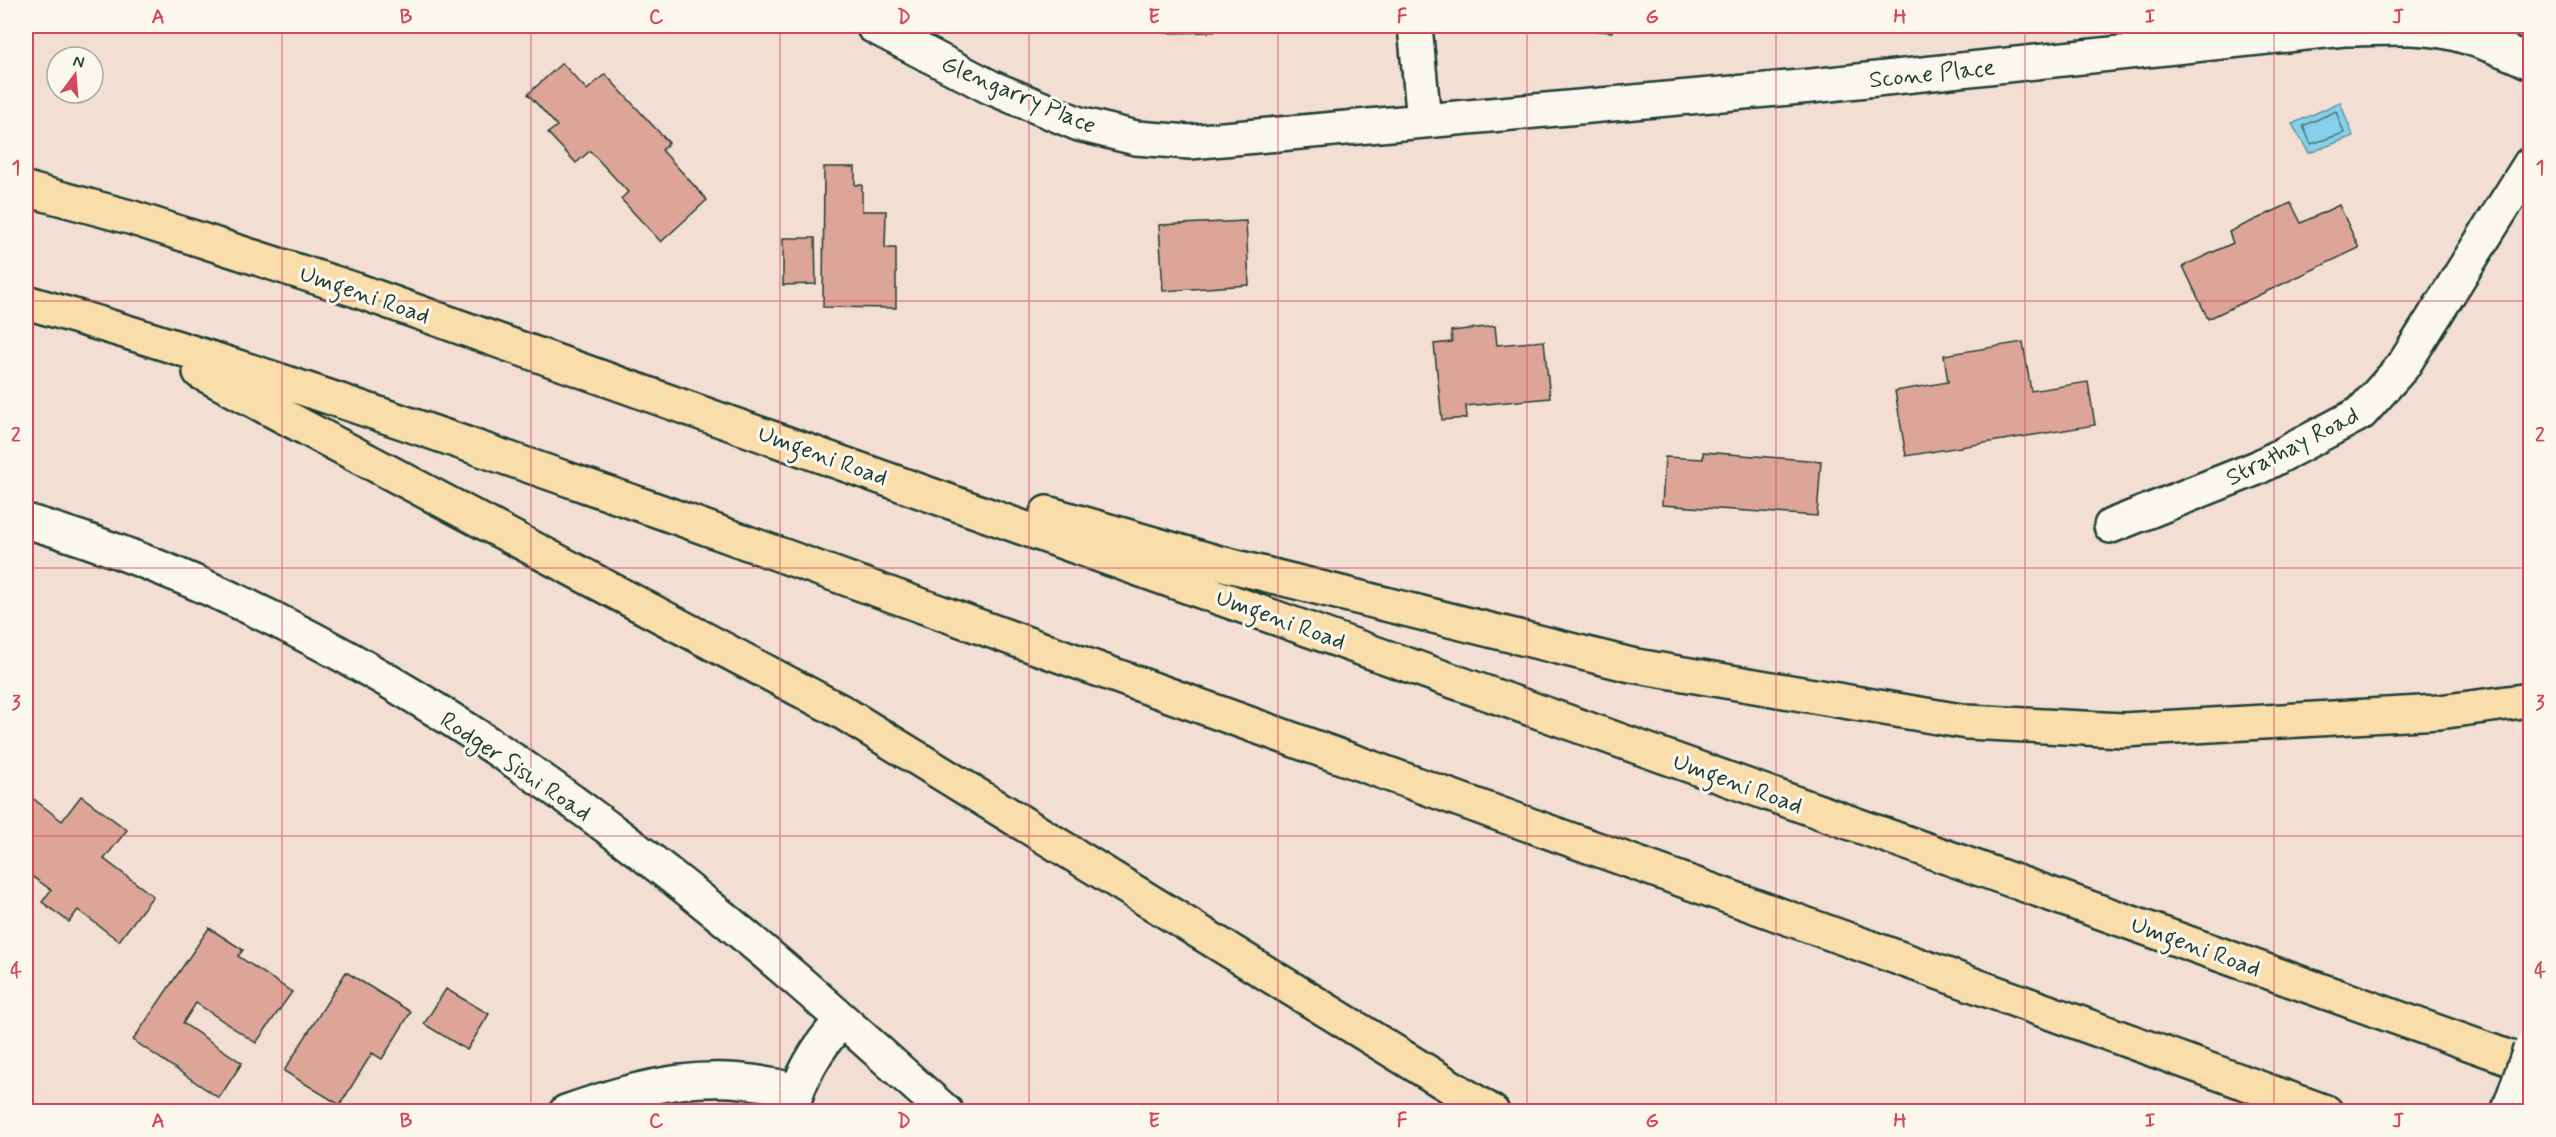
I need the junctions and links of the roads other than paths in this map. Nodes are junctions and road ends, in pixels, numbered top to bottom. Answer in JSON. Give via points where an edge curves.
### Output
{"nodes":[{"id":1,"x":873,"y":26,"type":"edge"},
{"id":2,"x":1415,"y":26,"type":"edge"},
{"id":3,"x":2530,"y":62,"type":"edge"},
{"id":4,"x":1424,"y":121,"type":"junction"},
{"id":5,"x":2530,"y":164,"type":"edge"},
{"id":6,"x":26,"y":189,"type":"edge"},
{"id":7,"x":26,"y":302,"type":"edge"},
{"id":8,"x":114,"y":327,"type":"junction"},
{"id":9,"x":640,"y":390,"type":"junction"},
{"id":10,"x":26,"y":521,"type":"edge"},
{"id":11,"x":2111,"y":526,"type":"dead end"},
{"id":12,"x":2530,"y":700,"type":"edge"},
{"id":13,"x":2439,"y":712,"type":"junction"},
{"id":14,"x":2530,"y":720,"type":"edge"},
{"id":15,"x":842,"y":1020,"type":"junction"},
{"id":16,"x":2530,"y":1050,"type":"edge"},
{"id":17,"x":2530,"y":1065,"type":"edge"},
{"id":18,"x":793,"y":1101,"type":"edge"},
{"id":19,"x":566,"y":1112,"type":"edge"},
{"id":20,"x":946,"y":1112,"type":"edge"},
{"id":21,"x":1492,"y":1112,"type":"edge"},
{"id":22,"x":2326,"y":1112,"type":"edge"},
{"id":23,"x":2508,"y":1112,"type":"edge"}],
"edges":[{"from":1,"to":4,"type":"street","name":"Glengarry Place","via":[[990,87],[1079,124],[1136,138],[1190,142]]},
{"from":2,"to":4,"type":"street"},
{"from":3,"to":4,"type":"street","name":"Scone Place","via":[[2497,47],[2446,32],[2344,29],[1800,87]]},
{"from":5,"to":11,"type":"street","name":"Strathay Road","via":[[2403,366],[2361,413],[2257,468]]},
{"from":6,"to":9,"type":"highway","name":"Umgeni Road","via":[[134,218],[356,290]]},
{"from":7,"to":8,"type":"highway"},
{"from":8,"to":21,"type":"highway","via":[[842,712]]},
{"from":8,"to":22,"type":"highway","via":[[387,416],[659,511]]},
{"from":9,"to":13,"type":"highway","via":[[1216,562],[1631,665],[1967,722],[2123,730]]},
{"from":9,"to":17,"type":"highway","name":"Umgeni Road"},
{"from":10,"to":15,"type":"street","name":"Rodger Sishi Road","via":[[73,535],[236,599],[374,672],[536,774],[711,908]]},
{"from":12,"to":13,"type":"highway"},
{"from":13,"to":14,"type":"highway"},
{"from":15,"to":18,"type":"street","via":[[825,1038]]},
{"from":15,"to":20,"type":"street","name":"Rodger Sishi Road"},
{"from":16,"to":23,"type":"street","bridge":true},
{"from":18,"to":19,"type":"street","via":[[769,1083],[710,1078],[624,1092]]}]}
